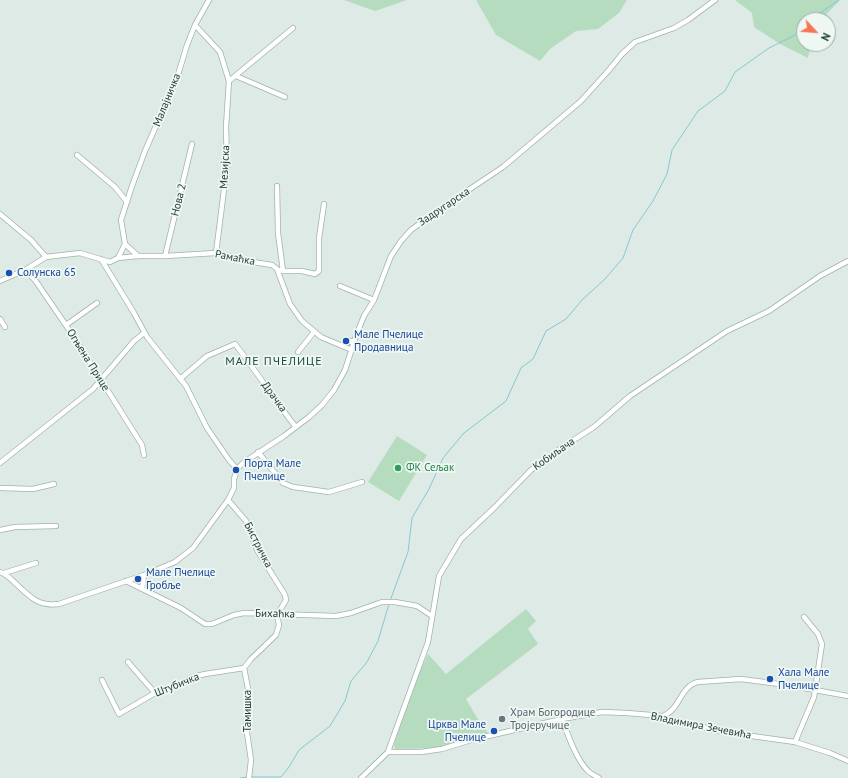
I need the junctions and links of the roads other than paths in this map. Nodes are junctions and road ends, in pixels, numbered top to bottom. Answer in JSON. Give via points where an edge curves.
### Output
{"nodes":[{"id":1,"x":209,"y":0,"type":"edge"},
{"id":2,"x":715,"y":0,"type":"edge"},
{"id":3,"x":195,"y":25,"type":"junction"},
{"id":4,"x":293,"y":28,"type":"dead end"},
{"id":5,"x":236,"y":76,"type":"junction"},
{"id":6,"x":229,"y":81,"type":"junction"},
{"id":7,"x":285,"y":97,"type":"dead end"},
{"id":8,"x":192,"y":144,"type":"dead end"},
{"id":9,"x":78,"y":155,"type":"dead end"},
{"id":10,"x":277,"y":186,"type":"dead end"},
{"id":11,"x":127,"y":202,"type":"junction"},
{"id":12,"x":324,"y":204,"type":"dead end"},
{"id":13,"x":0,"y":214,"type":"edge"},
{"id":14,"x":124,"y":244,"type":"junction"},
{"id":15,"x":216,"y":253,"type":"junction"},
{"id":16,"x":138,"y":256,"type":"junction"},
{"id":17,"x":165,"y":256,"type":"junction"},
{"id":18,"x":46,"y":257,"type":"junction"},
{"id":19,"x":118,"y":258,"type":"junction"},
{"id":20,"x":101,"y":259,"type":"junction"},
{"id":21,"x":848,"y":260,"type":"edge"},
{"id":22,"x":277,"y":269,"type":"junction"},
{"id":23,"x":24,"y":270,"type":"junction"},
{"id":24,"x":283,"y":271,"type":"junction"},
{"id":25,"x":0,"y":281,"type":"edge"},
{"id":26,"x":340,"y":286,"type":"dead end"},
{"id":27,"x":374,"y":300,"type":"junction"},
{"id":28,"x":97,"y":303,"type":"dead end"},
{"id":29,"x":0,"y":319,"type":"edge"},
{"id":30,"x":66,"y":324,"type":"junction"},
{"id":31,"x":5,"y":327,"type":"dead end"},
{"id":32,"x":314,"y":332,"type":"junction"},
{"id":33,"x":144,"y":333,"type":"junction"},
{"id":34,"x":355,"y":340,"type":"junction"},
{"id":35,"x":341,"y":345,"type":"junction"},
{"id":36,"x":352,"y":350,"type":"junction"},
{"id":37,"x":298,"y":352,"type":"dead end"},
{"id":38,"x":180,"y":379,"type":"junction"},
{"id":39,"x":101,"y":380,"type":"junction"},
{"id":40,"x":295,"y":426,"type":"junction"},
{"id":41,"x":258,"y":452,"type":"junction"},
{"id":42,"x":144,"y":455,"type":"dead end"},
{"id":43,"x":0,"y":463,"type":"edge"},
{"id":44,"x":237,"y":469,"type":"junction"},
{"id":45,"x":362,"y":482,"type":"dead end"},
{"id":46,"x":54,"y":484,"type":"dead end"},
{"id":47,"x":0,"y":488,"type":"edge"},
{"id":48,"x":228,"y":500,"type":"junction"},
{"id":49,"x":56,"y":526,"type":"dead end"},
{"id":50,"x":0,"y":530,"type":"edge"},
{"id":51,"x":36,"y":563,"type":"dead end"},
{"id":52,"x":2,"y":573,"type":"edge"},
{"id":53,"x":144,"y":575,"type":"junction"},
{"id":54,"x":126,"y":581,"type":"junction"},
{"id":55,"x":142,"y":588,"type":"junction"},
{"id":56,"x":277,"y":615,"type":"junction"},
{"id":57,"x":432,"y":616,"type":"junction"},
{"id":58,"x":804,"y":616,"type":"dead end"},
{"id":59,"x":128,"y":662,"type":"dead end"},
{"id":60,"x":244,"y":668,"type":"junction"},
{"id":61,"x":102,"y":680,"type":"dead end"},
{"id":62,"x":815,"y":691,"type":"junction"},
{"id":63,"x":155,"y":693,"type":"junction"},
{"id":64,"x":848,"y":696,"type":"edge"},
{"id":65,"x":663,"y":716,"type":"junction"},
{"id":66,"x":562,"y":719,"type":"junction"},
{"id":67,"x":795,"y":742,"type":"junction"},
{"id":68,"x":388,"y":752,"type":"junction"},
{"id":69,"x":848,"y":761,"type":"edge"},
{"id":70,"x":249,"y":778,"type":"edge"},
{"id":71,"x":362,"y":778,"type":"edge"},
{"id":72,"x":599,"y":778,"type":"edge"}],
"edges":[{"from":1,"to":3,"type":"street","name":"Малајничка"},
{"from":2,"to":27,"type":"street","name":"Задругарска","via":[[674,28],[635,42],[581,101],[503,167],[410,230],[391,256]]},
{"from":3,"to":6,"type":"street","name":"Мезијска","via":[[220,52]]},
{"from":3,"to":11,"type":"street","name":"Малајничка","via":[[177,78],[145,151]]},
{"from":4,"to":5,"type":"street"},
{"from":5,"to":6,"type":"street"},
{"from":5,"to":7,"type":"street"},
{"from":6,"to":15,"type":"street","name":"Мезијска","via":[[227,166]]},
{"from":8,"to":17,"type":"street","name":"Нова 2"},
{"from":9,"to":11,"type":"street","via":[[115,187]]},
{"from":10,"to":24,"type":"street","via":[[278,233]]},
{"from":11,"to":14,"type":"street","name":"Малајничка","via":[[121,220]]},
{"from":12,"to":24,"type":"street","via":[[319,271],[315,274]]},
{"from":13,"to":18,"type":"street","via":[[31,240]]},
{"from":14,"to":16,"type":"street"},
{"from":14,"to":19,"type":"street"},
{"from":15,"to":17,"type":"street","name":"Рамаћка"},
{"from":15,"to":22,"type":"street","name":"Рамаћка","via":[[272,265]]},
{"from":16,"to":17,"type":"street","name":"Рамаћка"},
{"from":16,"to":19,"type":"street","name":"Рамаћка"},
{"from":18,"to":20,"type":"street","name":"Рамаћка","via":[[80,253]]},
{"from":18,"to":23,"type":"street"},
{"from":19,"to":20,"type":"street","name":"Рамаћка","via":[[110,262]]},
{"from":20,"to":33,"type":"street"},
{"from":21,"to":57,"type":"street","name":"Кобиљача","via":[[769,311],[727,332],[671,368],[630,396],[594,427],[531,470],[461,539],[438,576]]},
{"from":22,"to":24,"type":"street","name":"Рамаћка"},
{"from":22,"to":32,"type":"street","via":[[290,304]]},
{"from":23,"to":25,"type":"street"},
{"from":23,"to":30,"type":"street","name":"Огњена Прице","via":[[35,280]]},
{"from":26,"to":27,"type":"street"},
{"from":27,"to":34,"type":"street","name":"Задругарска","via":[[364,316]]},
{"from":28,"to":30,"type":"street"},
{"from":29,"to":31,"type":"street"},
{"from":30,"to":39,"type":"street","name":"Огњена Прице"},
{"from":32,"to":35,"type":"street"},
{"from":32,"to":37,"type":"street"},
{"from":33,"to":38,"type":"street"},
{"from":33,"to":39,"type":"street"},
{"from":34,"to":35,"type":"street"},
{"from":34,"to":36,"type":"street","name":"Задругарска"},
{"from":35,"to":36,"type":"street"},
{"from":36,"to":40,"type":"street","name":"Задругарска","via":[[334,390],[322,405]]},
{"from":38,"to":40,"type":"street","name":"Драчка","via":[[207,356],[235,344]]},
{"from":38,"to":44,"type":"street","via":[[207,428]]},
{"from":39,"to":42,"type":"street","name":"Огњена Прице","via":[[142,445]]},
{"from":39,"to":43,"type":"street"},
{"from":40,"to":41,"type":"street","name":"Задругарска"},
{"from":41,"to":44,"type":"street","name":"Задругарска"},
{"from":41,"to":45,"type":"street","via":[[283,483],[293,487],[329,492]]},
{"from":44,"to":48,"type":"street","via":[[234,488]]},
{"from":46,"to":47,"type":"street","via":[[33,489]]},
{"from":48,"to":53,"type":"street","via":[[192,548],[175,562]]},
{"from":48,"to":56,"type":"street","name":"Бистричка","via":[[246,521],[257,550],[285,595],[286,600]]},
{"from":49,"to":50,"type":"street"},
{"from":51,"to":52,"type":"street"},
{"from":52,"to":54,"type":"street","via":[[34,600],[50,605]]},
{"from":53,"to":54,"type":"street"},
{"from":53,"to":55,"type":"street"},
{"from":54,"to":55,"type":"street","name":"Бихаћка"},
{"from":55,"to":56,"type":"street","name":"Бихаћка","via":[[181,608],[204,624],[212,624],[234,614]]},
{"from":56,"to":57,"type":"street","name":"Бихаћка","via":[[336,616],[390,602],[417,606]]},
{"from":56,"to":60,"type":"street","via":[[279,625],[276,635]]},
{"from":57,"to":68,"type":"street","name":"Кобиљача","via":[[428,642]]},
{"from":58,"to":62,"type":"street","via":[[818,634],[822,644]]},
{"from":59,"to":63,"type":"street"},
{"from":60,"to":63,"type":"street","name":"Штубичка","via":[[205,674]]},
{"from":60,"to":70,"type":"street","name":"Тамишка","via":[[249,694],[246,726],[251,760]]},
{"from":61,"to":63,"type":"street","name":"Штубичка","via":[[119,714]]},
{"from":62,"to":64,"type":"street"},
{"from":62,"to":65,"type":"street","via":[[740,679],[698,682],[690,685],[675,708]]},
{"from":62,"to":67,"type":"street"},
{"from":65,"to":66,"type":"street","name":"Владимира Зечевића","via":[[602,712]]},
{"from":65,"to":67,"type":"street","name":"Владимира Зечевића","via":[[723,732]]},
{"from":66,"to":68,"type":"street","name":"Владимира Зечевића","via":[[442,749]]},
{"from":66,"to":72,"type":"street","via":[[581,762],[589,772]]},
{"from":67,"to":69,"type":"street","name":"Владимира Зечевића"},
{"from":68,"to":71,"type":"street"}]}
